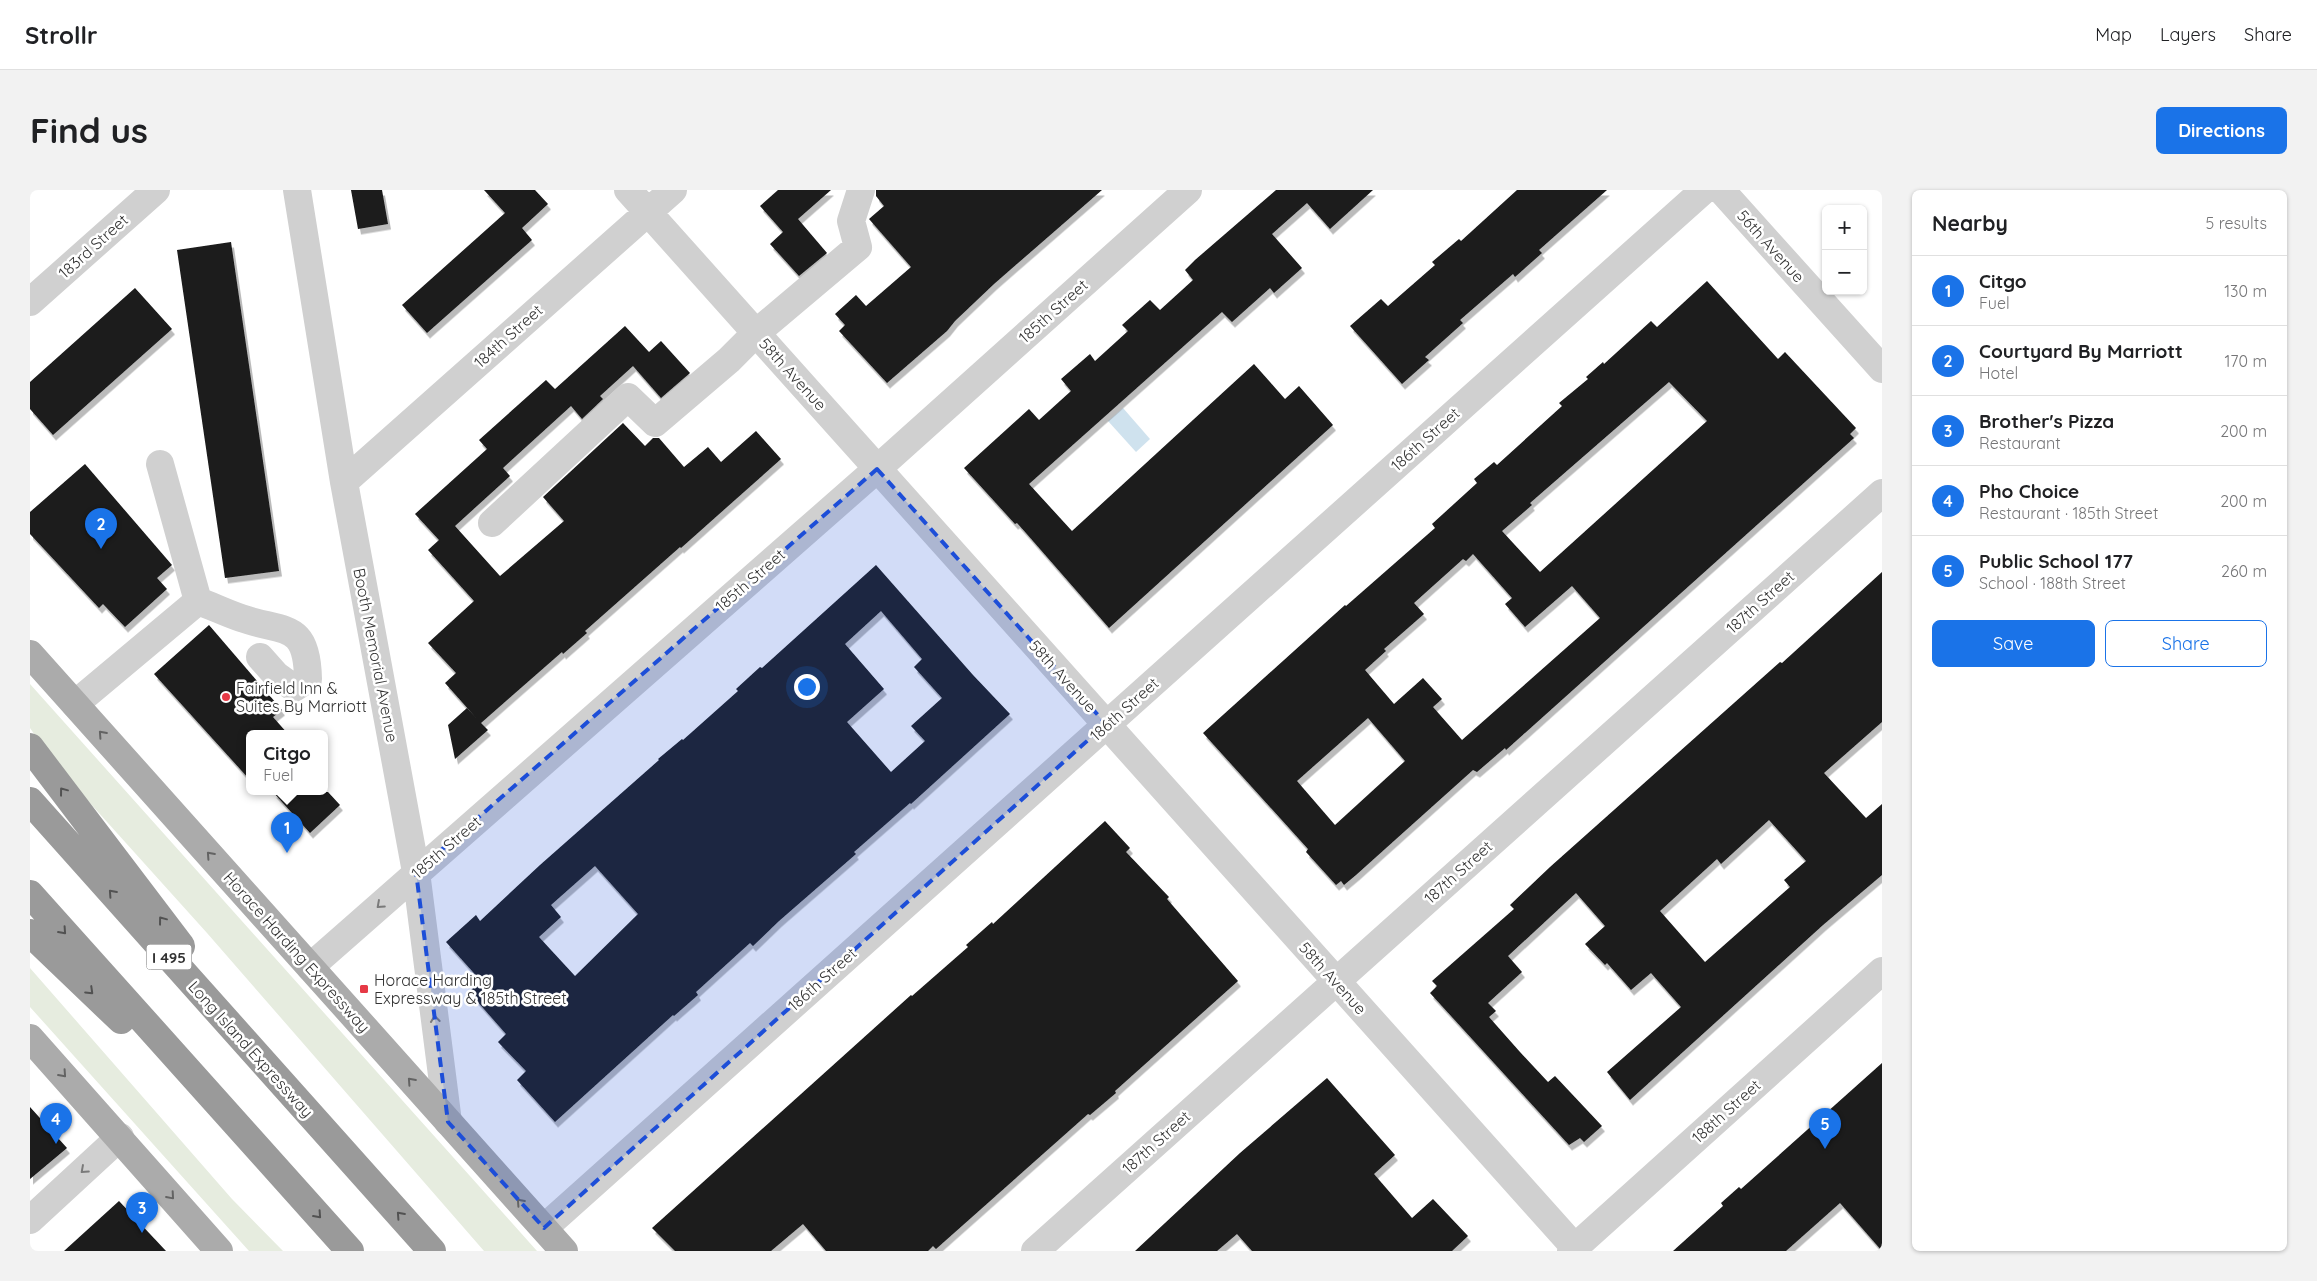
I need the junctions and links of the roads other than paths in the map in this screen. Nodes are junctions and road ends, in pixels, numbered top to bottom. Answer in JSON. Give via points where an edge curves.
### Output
{"nodes":[{"id":1,"x":156,"y":190,"type":"edge"},
{"id":2,"x":297,"y":190,"type":"edge"},
{"id":3,"x":628,"y":190,"type":"edge"},
{"id":4,"x":673,"y":190,"type":"edge"},
{"id":5,"x":861,"y":190,"type":"edge"},
{"id":6,"x":1188,"y":190,"type":"edge"},
{"id":7,"x":1704,"y":190,"type":"edge"},
{"id":8,"x":1721,"y":190,"type":"edge"},
{"id":9,"x":648,"y":212,"type":"junction"},
{"id":10,"x":30,"y":302,"type":"edge"},
{"id":11,"x":756,"y":333,"type":"junction"},
{"id":12,"x":1882,"y":369,"type":"edge"},
{"id":13,"x":160,"y":464,"type":"dead end"},
{"id":14,"x":877,"y":468,"type":"junction"},
{"id":15,"x":344,"y":482,"type":"junction"},
{"id":16,"x":1882,"y":493,"type":"edge"},
{"id":17,"x":492,"y":523,"type":"dead end"},
{"id":18,"x":198,"y":601,"type":"junction"},
{"id":19,"x":30,"y":654,"type":"edge"},
{"id":20,"x":260,"y":657,"type":"dead end"},
{"id":21,"x":75,"y":704,"type":"junction"},
{"id":22,"x":1106,"y":724,"type":"junction"},
{"id":23,"x":30,"y":747,"type":"edge"},
{"id":24,"x":30,"y":801,"type":"edge"},
{"id":25,"x":416,"y":872,"type":"junction"},
{"id":26,"x":30,"y":894,"type":"edge"},
{"id":27,"x":30,"y":933,"type":"edge"},
{"id":28,"x":310,"y":967,"type":"junction"},
{"id":29,"x":1882,"y":971,"type":"edge"},
{"id":30,"x":1336,"y":981,"type":"junction"},
{"id":31,"x":30,"y":1038,"type":"edge"},
{"id":32,"x":308,"y":1112,"type":"junction"},
{"id":33,"x":448,"y":1122,"type":"junction"},
{"id":34,"x":120,"y":1137,"type":"junction"},
{"id":35,"x":286,"y":1180,"type":"junction"},
{"id":36,"x":30,"y":1220,"type":"edge"},
{"id":37,"x":544,"y":1228,"type":"junction"},
{"id":38,"x":1574,"y":1250,"type":"edge"},
{"id":39,"x":220,"y":1251,"type":"edge"},
{"id":40,"x":350,"y":1251,"type":"edge"},
{"id":41,"x":432,"y":1251,"type":"edge"},
{"id":42,"x":564,"y":1251,"type":"edge"},
{"id":43,"x":1035,"y":1251,"type":"edge"}],
"edges":[{"from":1,"to":10,"type":"street","name":"183rd Street"},
{"from":2,"to":15,"type":"street","name":"Booth Memorial Avenue"},
{"from":3,"to":9,"type":"street","name":"58th Avenue"},
{"from":4,"to":9,"type":"street","name":"184th Street"},
{"from":5,"to":11,"type":"street","via":[[850,221],[858,247]]},
{"from":6,"to":14,"type":"street","name":"185th Street"},
{"from":7,"to":22,"type":"street","name":"186th Street"},
{"from":8,"to":12,"type":"street","name":"56th Avenue"},
{"from":9,"to":11,"type":"street","name":"58th Avenue"},
{"from":9,"to":15,"type":"street","name":"184th Street"},
{"from":11,"to":14,"type":"street","name":"58th Avenue"},
{"from":11,"to":17,"type":"street","via":[[655,423],[628,397]]},
{"from":13,"to":18,"type":"street"},
{"from":14,"to":22,"type":"street","name":"58th Avenue"},
{"from":14,"to":25,"type":"street","name":"185th Street"},
{"from":15,"to":25,"type":"street","name":"Booth Memorial Avenue"},
{"from":16,"to":30,"type":"street","name":"187th Street"},
{"from":18,"to":20,"type":"street","via":[[242,618],[289,630],[303,646],[308,679],[294,688],[276,675]]},
{"from":18,"to":21,"type":"street"},
{"from":19,"to":21,"type":"main road","name":"Horace Harding Expressway"},
{"from":28,"to":21,"type":"main road","name":"Horace Harding Expressway","one_way":true},
{"from":22,"to":30,"type":"street","name":"58th Avenue"},
{"from":22,"to":37,"type":"street","name":"186th Street"},
{"from":32,"to":23,"type":"highway","one_way":true},
{"from":32,"to":24,"type":"highway","name":"Long Island Expressway","number":"I 495","one_way":true},
{"from":25,"to":28,"type":"street","name":"185th Street","one_way":true},
{"from":33,"to":25,"type":"street","name":"Booth Memorial Avenue","one_way":true},
{"from":26,"to":35,"type":"highway","one_way":true},
{"from":27,"to":35,"type":"highway","one_way":true},
{"from":33,"to":28,"type":"main road","name":"Horace Harding Expressway","one_way":true},
{"from":29,"to":38,"type":"street","name":"188th Street"},
{"from":30,"to":38,"type":"street","name":"58th Avenue"},
{"from":30,"to":43,"type":"street","name":"187th Street"},
{"from":31,"to":34,"type":"main road","one_way":true},
{"from":41,"to":32,"type":"highway","name":"Long Island Expressway","number":"I 495","one_way":true},
{"from":37,"to":33,"type":"main road","name":"Horace Harding Expressway","one_way":true},
{"from":34,"to":36,"type":"street","one_way":true},
{"from":34,"to":39,"type":"main road","one_way":true},
{"from":35,"to":40,"type":"highway","one_way":true},
{"from":37,"to":42,"type":"main road","name":"Horace Harding Expressway"}]}
